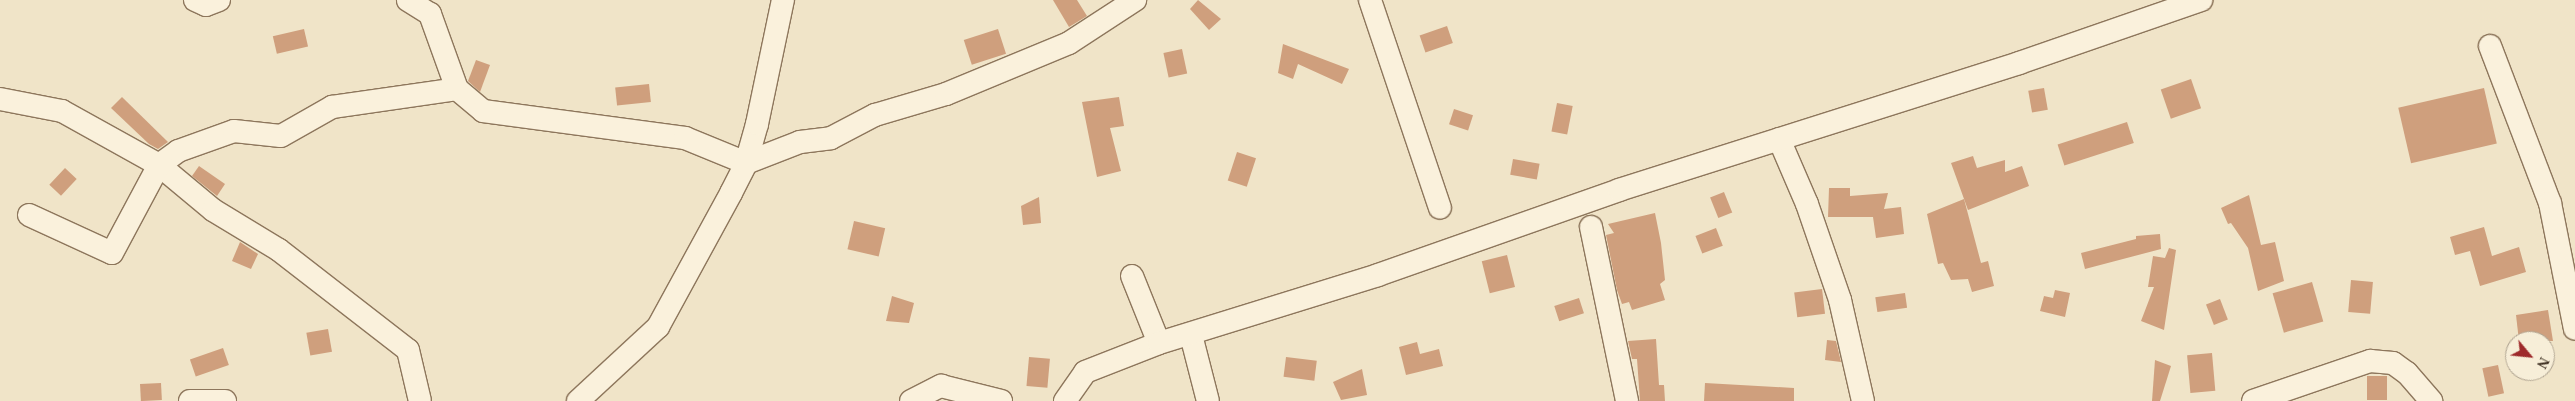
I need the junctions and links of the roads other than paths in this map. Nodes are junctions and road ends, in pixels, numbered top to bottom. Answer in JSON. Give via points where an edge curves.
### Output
{"nodes":[{"id":1,"x":195,"y":0,"type":"edge"},
{"id":2,"x":219,"y":0,"type":"edge"},
{"id":3,"x":408,"y":0,"type":"edge"},
{"id":4,"x":783,"y":0,"type":"edge"},
{"id":5,"x":1135,"y":0,"type":"edge"},
{"id":6,"x":1370,"y":0,"type":"edge"},
{"id":7,"x":2201,"y":0,"type":"edge"},
{"id":8,"x":2490,"y":46,"type":"dead end"},
{"id":9,"x":456,"y":89,"type":"junction"},
{"id":10,"x":0,"y":98,"type":"edge"},
{"id":11,"x":1779,"y":139,"type":"junction"},
{"id":12,"x":746,"y":163,"type":"junction"},
{"id":13,"x":159,"y":165,"type":"junction"},
{"id":14,"x":1440,"y":208,"type":"dead end"},
{"id":15,"x":30,"y":215,"type":"dead end"},
{"id":16,"x":1591,"y":227,"type":"dead end"},
{"id":17,"x":1132,"y":276,"type":"dead end"},
{"id":18,"x":2575,"y":329,"type":"edge"},
{"id":19,"x":1191,"y":335,"type":"junction"},
{"id":20,"x":1159,"y":343,"type":"junction"},
{"id":21,"x":190,"y":401,"type":"edge"},
{"id":22,"x":225,"y":401,"type":"edge"},
{"id":23,"x":420,"y":401,"type":"edge"},
{"id":24,"x":578,"y":401,"type":"edge"},
{"id":25,"x":910,"y":401,"type":"edge"},
{"id":26,"x":1001,"y":401,"type":"edge"},
{"id":27,"x":1065,"y":401,"type":"edge"},
{"id":28,"x":1208,"y":401,"type":"edge"},
{"id":29,"x":1627,"y":401,"type":"edge"},
{"id":30,"x":1863,"y":401,"type":"edge"},
{"id":31,"x":2253,"y":401,"type":"edge"},
{"id":32,"x":2431,"y":401,"type":"edge"}],
"edges":[{"from":1,"to":2,"type":"street","via":[[206,5]]},
{"from":3,"to":9,"type":"street","via":[[430,14]]},
{"from":4,"to":12,"type":"street"},
{"from":5,"to":12,"type":"street","via":[[1069,43],[946,94],[875,115],[831,138],[800,142]]},
{"from":6,"to":14,"type":"street"},
{"from":7,"to":11,"type":"street"},
{"from":8,"to":18,"type":"street","via":[[2550,203]]},
{"from":9,"to":12,"type":"street","via":[[483,111],[685,138]]},
{"from":9,"to":13,"type":"street","via":[[332,106],[282,136],[234,132],[178,151]]},
{"from":10,"to":13,"type":"street","via":[[62,111]]},
{"from":11,"to":19,"type":"street"},
{"from":11,"to":30,"type":"street","via":[[1807,204],[1840,300]]},
{"from":12,"to":24,"type":"street","via":[[658,327]]},
{"from":13,"to":15,"type":"street","via":[[112,253]]},
{"from":13,"to":23,"type":"street","via":[[213,210],[279,250],[372,326],[408,350]]},
{"from":16,"to":29,"type":"street"},
{"from":17,"to":20,"type":"street"},
{"from":19,"to":20,"type":"street"},
{"from":19,"to":28,"type":"street"},
{"from":20,"to":27,"type":"street","via":[[1085,372]]},
{"from":21,"to":22,"type":"street"},
{"from":25,"to":26,"type":"street","via":[[941,386]]},
{"from":31,"to":32,"type":"street","via":[[2370,361],[2393,363],[2407,373]]}]}
